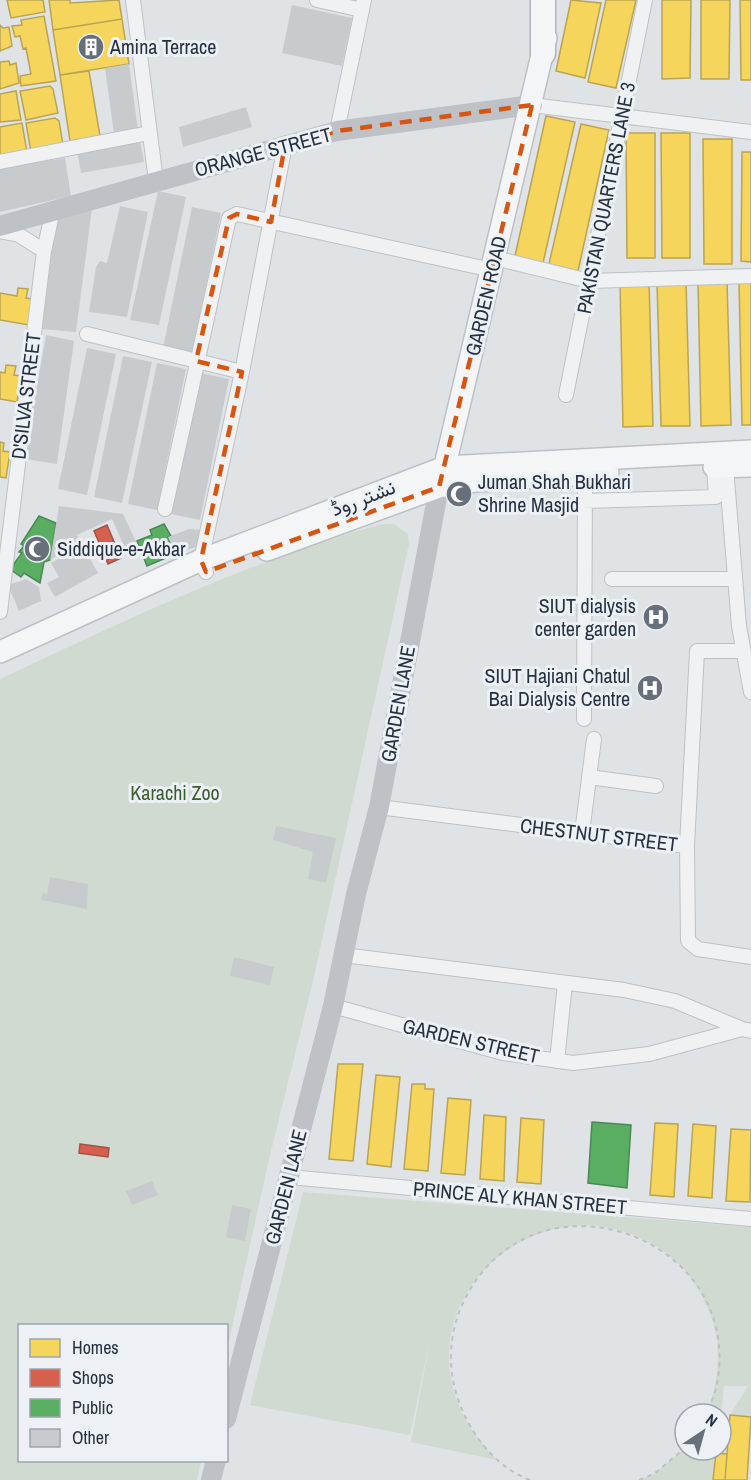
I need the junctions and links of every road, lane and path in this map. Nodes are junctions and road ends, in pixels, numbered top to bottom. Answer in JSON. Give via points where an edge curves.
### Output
{"nodes":[{"id":1,"x":317,"y":0,"type":"edge"},
{"id":2,"x":543,"y":0,"type":"edge"},
{"id":3,"x":554,"y":0,"type":"edge"},
{"id":4,"x":645,"y":0,"type":"edge"},
{"id":5,"x":137,"y":2,"type":"edge"},
{"id":6,"x":363,"y":5,"type":"edge"},
{"id":7,"x":543,"y":53,"type":"junction"},
{"id":8,"x":532,"y":105,"type":"junction"},
{"id":9,"x":622,"y":117,"type":"junction"},
{"id":10,"x":337,"y":131,"type":"junction"},
{"id":11,"x":751,"y":132,"type":"edge"},
{"id":12,"x":149,"y":133,"type":"junction"},
{"id":13,"x":285,"y":146,"type":"junction"},
{"id":14,"x":0,"y":162,"type":"edge"},
{"id":15,"x":156,"y":181,"type":"junction"},
{"id":16,"x":52,"y":210,"type":"junction"},
{"id":17,"x":271,"y":222,"type":"junction"},
{"id":18,"x":0,"y":226,"type":"edge"},
{"id":19,"x":0,"y":231,"type":"edge"},
{"id":20,"x":45,"y":251,"type":"junction"},
{"id":21,"x":493,"y":264,"type":"junction"},
{"id":22,"x":751,"y":276,"type":"edge"},
{"id":23,"x":589,"y":282,"type":"junction"},
{"id":24,"x":87,"y":334,"type":"dead end"},
{"id":25,"x":196,"y":361,"type":"junction"},
{"id":26,"x":242,"y":372,"type":"junction"},
{"id":27,"x":566,"y":395,"type":"dead end"},
{"id":28,"x":751,"y":451,"type":"edge"},
{"id":29,"x":751,"y":466,"type":"edge"},
{"id":30,"x":720,"y":467,"type":"junction"},
{"id":31,"x":585,"y":474,"type":"junction"},
{"id":32,"x":442,"y":477,"type":"junction"},
{"id":33,"x":585,"y":501,"type":"junction"},
{"id":34,"x":165,"y":509,"type":"dead end"},
{"id":35,"x":204,"y":566,"type":"junction"},
{"id":36,"x":612,"y":579,"type":"dead end"},
{"id":37,"x":735,"y":579,"type":"junction"},
{"id":38,"x":0,"y":612,"type":"edge"},
{"id":39,"x":743,"y":651,"type":"junction"},
{"id":40,"x":0,"y":652,"type":"edge"},
{"id":41,"x":0,"y":659,"type":"edge"},
{"id":42,"x":751,"y":692,"type":"edge"},
{"id":43,"x":584,"y":719,"type":"dead end"},
{"id":44,"x":594,"y":739,"type":"dead end"},
{"id":45,"x":589,"y":777,"type":"junction"},
{"id":46,"x":656,"y":786,"type":"dead end"},
{"id":47,"x":380,"y":807,"type":"junction"},
{"id":48,"x":582,"y":833,"type":"junction"},
{"id":49,"x":687,"y":846,"type":"junction"},
{"id":50,"x":343,"y":955,"type":"junction"},
{"id":51,"x":751,"y":957,"type":"edge"},
{"id":52,"x":566,"y":983,"type":"junction"},
{"id":53,"x":333,"y":1006,"type":"junction"},
{"id":54,"x":746,"y":1030,"type":"edge"},
{"id":55,"x":557,"y":1061,"type":"junction"},
{"id":56,"x":289,"y":1177,"type":"junction"},
{"id":57,"x":751,"y":1219,"type":"edge"},
{"id":58,"x":711,"y":1402,"type":"edge"},
{"id":59,"x":228,"y":1411,"type":"edge"},
{"id":60,"x":673,"y":1458,"type":"edge"},
{"id":61,"x":216,"y":1462,"type":"edge"},
{"id":62,"x":211,"y":1480,"type":"edge"},
{"id":63,"x":530,"y":1480,"type":"edge"},
{"id":64,"x":639,"y":1480,"type":"edge"}],
"edges":[{"from":1,"to":6,"type":"street"},
{"from":2,"to":7,"type":"highway"},
{"from":3,"to":7,"type":"main road","name":"GARDEN ROAD"},
{"from":4,"to":9,"type":"street","name":"PAKISTAN QUARTERS LANE 3"},
{"from":5,"to":12,"type":"street"},
{"from":6,"to":10,"type":"street"},
{"from":7,"to":8,"type":"main road","name":"GARDEN ROAD"},
{"from":8,"to":9,"type":"street"},
{"from":8,"to":10,"type":"main road","name":"ORANGE STREET"},
{"from":8,"to":21,"type":"main road","name":"GARDEN ROAD"},
{"from":9,"to":11,"type":"street"},
{"from":9,"to":23,"type":"street","name":"PAKISTAN QUARTERS LANE 3"},
{"from":10,"to":13,"type":"main road","name":"ORANGE STREET"},
{"from":12,"to":14,"type":"street"},
{"from":12,"to":15,"type":"street"},
{"from":13,"to":15,"type":"main road","name":"ORANGE STREET"},
{"from":13,"to":17,"type":"street"},
{"from":15,"to":16,"type":"main road","name":"ORANGE STREET"},
{"from":16,"to":18,"type":"main road","name":"ORANGE STREET"},
{"from":16,"to":20,"type":"street","name":"D'SILVA STREET"},
{"from":17,"to":21,"type":"street"},
{"from":17,"to":25,"type":"street","via":[[237,214],[229,218]]},
{"from":17,"to":26,"type":"street"},
{"from":19,"to":20,"type":"street","via":[[19,235]]},
{"from":20,"to":38,"type":"street","name":"D'SILVA STREET"},
{"from":21,"to":23,"type":"street"},
{"from":21,"to":32,"type":"main road","name":"GARDEN ROAD"},
{"from":22,"to":23,"type":"street"},
{"from":23,"to":27,"type":"street","name":"PAKISTAN QUARTERS LANE 3"},
{"from":24,"to":25,"type":"street"},
{"from":25,"to":26,"type":"street"},
{"from":25,"to":34,"type":"street"},
{"from":26,"to":35,"type":"street"},
{"from":28,"to":32,"type":"main road","name":"نشتر روڈ"},
{"from":29,"to":30,"type":"main road","name":"نشتر روڈ"},
{"from":30,"to":31,"type":"main road","name":"نشتر روڈ"},
{"from":30,"to":33,"type":"street","via":[[716,497]]},
{"from":30,"to":37,"type":"street"},
{"from":31,"to":32,"type":"main road","name":"نشتر روڈ","via":[[476,481]]},
{"from":31,"to":33,"type":"street"},
{"from":32,"to":35,"type":"main road","name":"نشتر روڈ"},
{"from":32,"to":47,"type":"main road","name":"GARDEN LANE"},
{"from":33,"to":43,"type":"street"},
{"from":35,"to":40,"type":"main road","name":"نشتر روڈ"},
{"from":35,"to":41,"type":"main road","name":"نشتر روڈ"},
{"from":36,"to":37,"type":"street"},
{"from":37,"to":39,"type":"street"},
{"from":39,"to":42,"type":"street"},
{"from":39,"to":49,"type":"street","name":"CHESTNUT STREET","via":[[697,651]]},
{"from":44,"to":45,"type":"street"},
{"from":45,"to":46,"type":"street"},
{"from":45,"to":48,"type":"street"},
{"from":47,"to":48,"type":"street","name":"CHESTNUT STREET"},
{"from":47,"to":50,"type":"main road","name":"GARDEN LANE"},
{"from":48,"to":49,"type":"street","name":"CHESTNUT STREET"},
{"from":49,"to":51,"type":"street","via":[[688,941],[698,949]]},
{"from":50,"to":52,"type":"street"},
{"from":50,"to":53,"type":"main road","name":"GARDEN LANE"},
{"from":52,"to":54,"type":"street","via":[[675,1001]]},
{"from":52,"to":55,"type":"street"},
{"from":53,"to":55,"type":"street","name":"GARDEN STREET","via":[[503,1053]]},
{"from":53,"to":56,"type":"main road","name":"GARDEN LANE"},
{"from":54,"to":55,"type":"street","name":"GARDEN STREET","via":[[649,1054],[573,1063]]},
{"from":56,"to":57,"type":"street","name":"PRINCE ALY KHAN STREET"},
{"from":56,"to":59,"type":"main road","name":"GARDEN LANE"},
{"from":58,"to":63,"type":"path","via":[[717,1384],[719,1347],[710,1310],[692,1277],[665,1251],[632,1233],[595,1225],[558,1227],[522,1239],[495,1258],[474,1282],[459,1311],[451,1343],[452,1375],[460,1407],[475,1436],[497,1460]]},
{"from":60,"to":64,"type":"path","via":[[654,1474]]},
{"from":61,"to":62,"type":"main road"}]}
